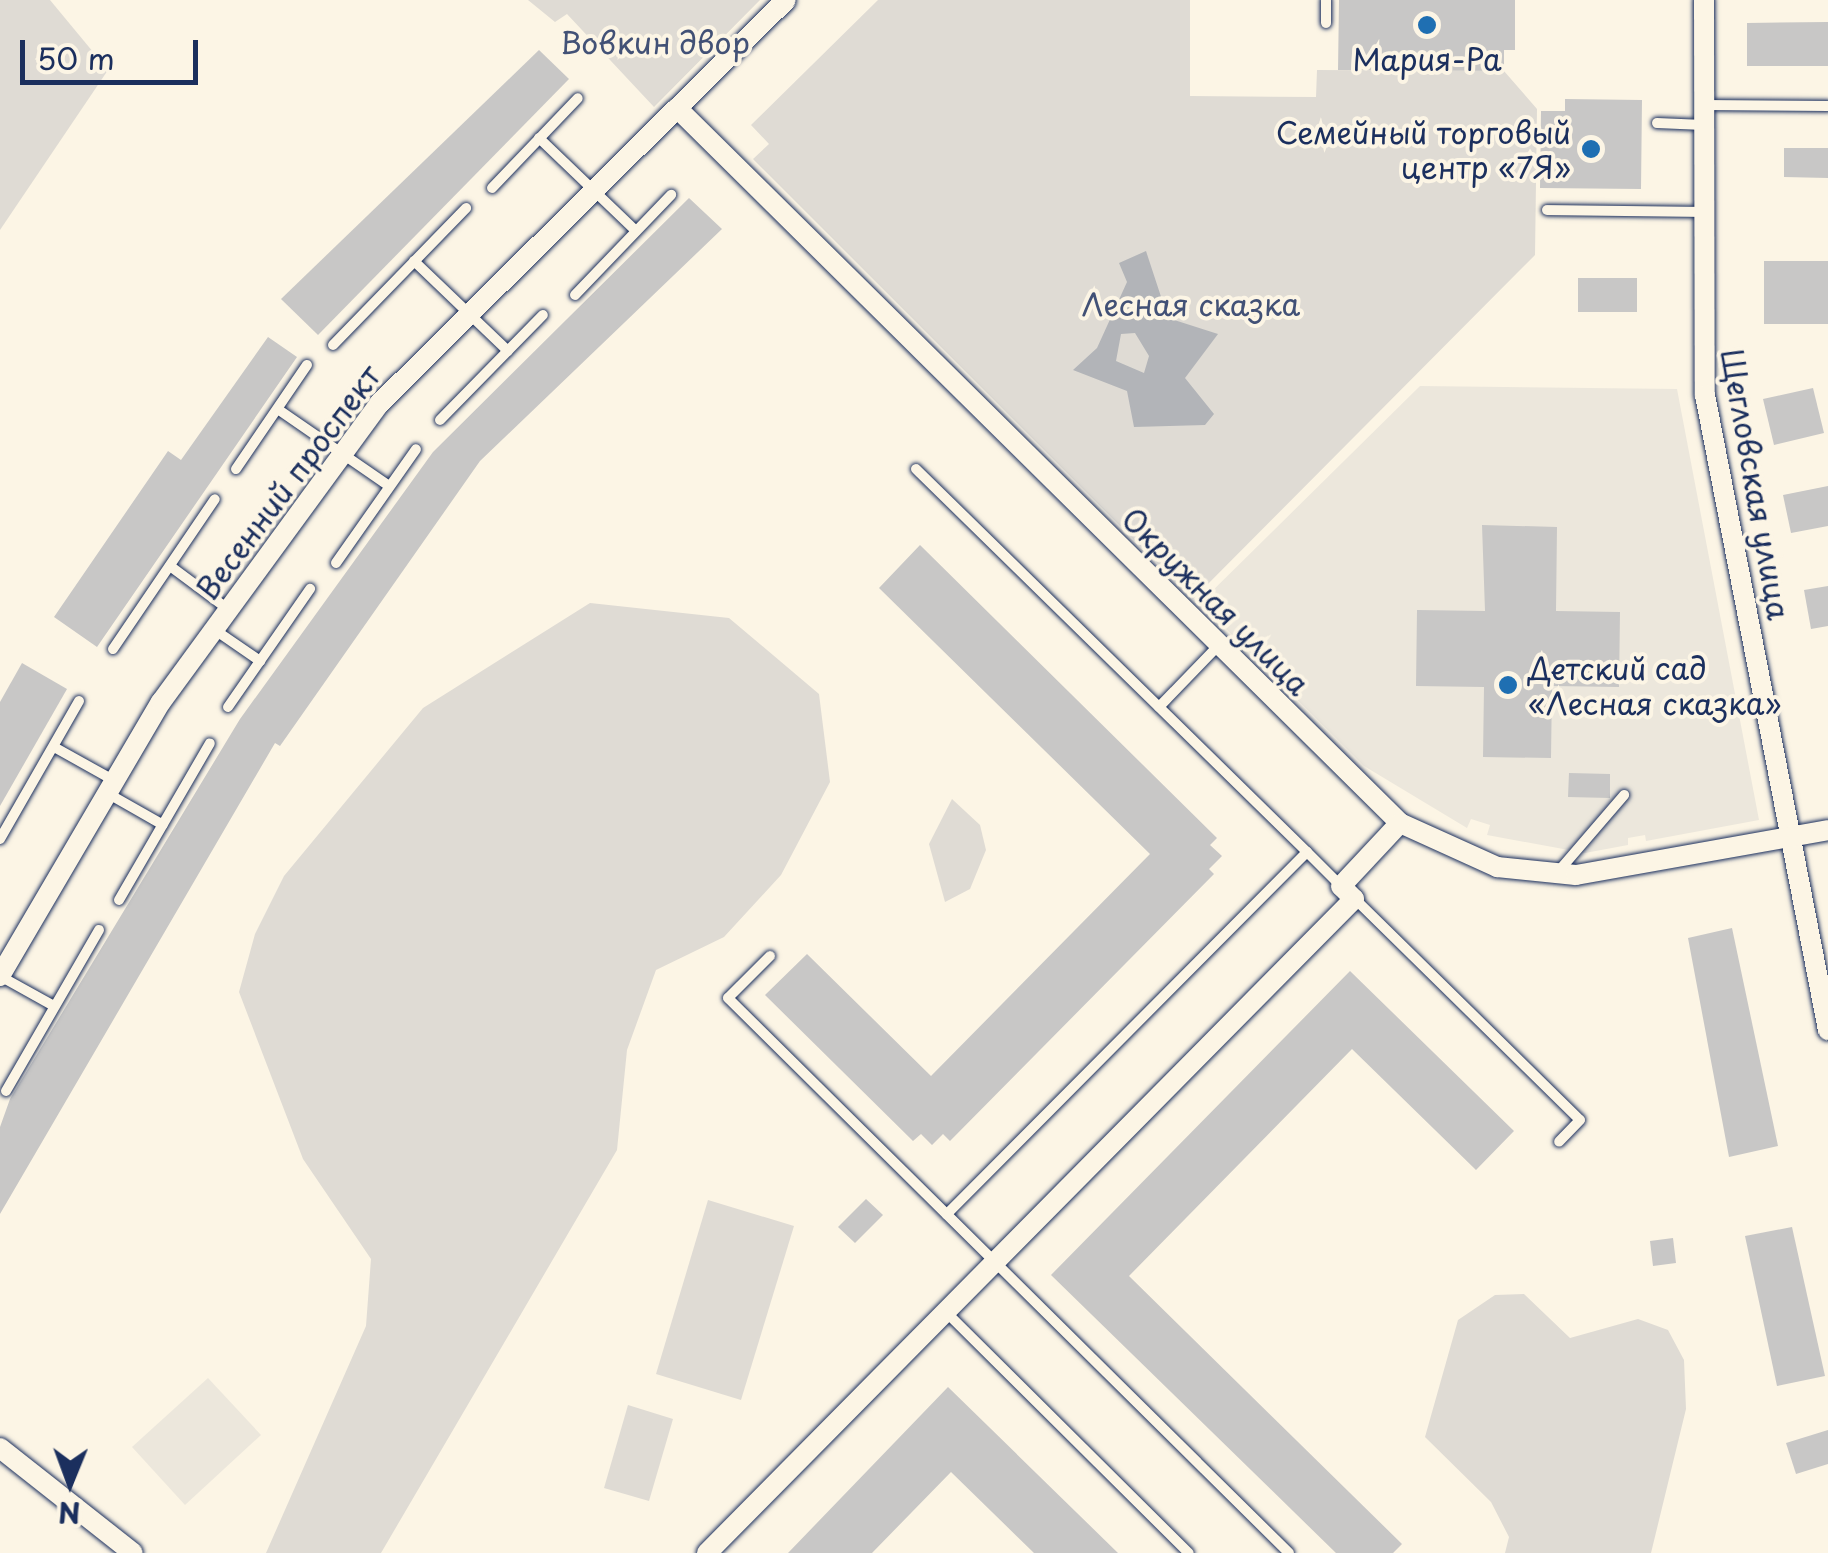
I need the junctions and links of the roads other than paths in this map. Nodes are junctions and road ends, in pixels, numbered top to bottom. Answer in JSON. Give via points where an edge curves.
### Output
{"nodes":[{"id":1,"x":786,"y":0,"type":"edge"},
{"id":2,"x":1326,"y":0,"type":"edge"},
{"id":3,"x":1704,"y":0,"type":"edge"},
{"id":4,"x":1326,"y":23,"type":"dead end"},
{"id":5,"x":578,"y":98,"type":"dead end"},
{"id":6,"x":1828,"y":106,"type":"edge"},
{"id":7,"x":677,"y":108,"type":"junction"},
{"id":8,"x":1704,"y":115,"type":"junction"},
{"id":9,"x":1658,"y":123,"type":"dead end"},
{"id":10,"x":539,"y":138,"type":"junction"},
{"id":11,"x":492,"y":188,"type":"dead end"},
{"id":12,"x":593,"y":190,"type":"junction"},
{"id":13,"x":671,"y":196,"type":"dead end"},
{"id":14,"x":466,"y":208,"type":"dead end"},
{"id":15,"x":1547,"y":210,"type":"dead end"},
{"id":16,"x":1702,"y":212,"type":"junction"},
{"id":17,"x":636,"y":232,"type":"junction"},
{"id":18,"x":414,"y":261,"type":"junction"},
{"id":19,"x":575,"y":295,"type":"dead end"},
{"id":20,"x":469,"y":314,"type":"junction"},
{"id":21,"x":543,"y":314,"type":"dead end"},
{"id":22,"x":333,"y":345,"type":"dead end"},
{"id":23,"x":508,"y":351,"type":"junction"},
{"id":24,"x":308,"y":365,"type":"dead end"},
{"id":25,"x":279,"y":410,"type":"junction"},
{"id":26,"x":440,"y":420,"type":"dead end"},
{"id":27,"x":416,"y":449,"type":"dead end"},
{"id":28,"x":342,"y":454,"type":"junction"},
{"id":29,"x":236,"y":469,"type":"dead end"},
{"id":30,"x":916,"y":469,"type":"dead end"},
{"id":31,"x":389,"y":486,"type":"junction"},
{"id":32,"x":216,"y":499,"type":"dead end"},
{"id":33,"x":336,"y":563,"type":"dead end"},
{"id":34,"x":170,"y":566,"type":"junction"},
{"id":35,"x":310,"y":589,"type":"dead end"},
{"id":36,"x":228,"y":610,"type":"junction"},
{"id":37,"x":215,"y":630,"type":"junction"},
{"id":38,"x":1218,"y":646,"type":"junction"},
{"id":39,"x":113,"y":649,"type":"dead end"},
{"id":40,"x":260,"y":661,"type":"junction"},
{"id":41,"x":79,"y":701,"type":"dead end"},
{"id":42,"x":228,"y":706,"type":"dead end"},
{"id":43,"x":1159,"y":707,"type":"junction"},
{"id":44,"x":210,"y":743,"type":"dead end"},
{"id":45,"x":54,"y":747,"type":"junction"},
{"id":46,"x":111,"y":787,"type":"junction"},
{"id":47,"x":1624,"y":795,"type":"dead end"},
{"id":48,"x":1400,"y":823,"type":"junction"},
{"id":49,"x":163,"y":825,"type":"junction"},
{"id":50,"x":1828,"y":830,"type":"edge"},
{"id":51,"x":1791,"y":837,"type":"junction"},
{"id":52,"x":0,"y":839,"type":"edge"},
{"id":53,"x":1307,"y":852,"type":"junction"},
{"id":54,"x":1556,"y":874,"type":"junction"},
{"id":55,"x":1348,"y":892,"type":"junction"},
{"id":56,"x":119,"y":900,"type":"dead end"},
{"id":57,"x":99,"y":930,"type":"dead end"},
{"id":58,"x":770,"y":956,"type":"dead end"},
{"id":59,"x":2,"y":968,"type":"edge"},
{"id":60,"x":54,"y":1006,"type":"junction"},
{"id":61,"x":1828,"y":1030,"type":"edge"},
{"id":62,"x":6,"y":1091,"type":"dead end"},
{"id":63,"x":1558,"y":1142,"type":"dead end"},
{"id":64,"x":946,"y":1214,"type":"junction"},
{"id":65,"x":996,"y":1263,"type":"junction"},
{"id":66,"x":946,"y":1312,"type":"junction"},
{"id":67,"x":0,"y":1448,"type":"edge"},
{"id":68,"x":133,"y":1553,"type":"edge"},
{"id":69,"x":706,"y":1553,"type":"edge"},
{"id":70,"x":1190,"y":1553,"type":"edge"},
{"id":71,"x":1289,"y":1553,"type":"edge"}],
"edges":[{"from":1,"to":7,"type":"street","name":"Весенний проспект"},
{"from":2,"to":4,"type":"lane"},
{"from":3,"to":8,"type":"street","name":"Щегловская улица"},
{"from":5,"to":10,"type":"lane"},
{"from":6,"to":8,"type":"lane"},
{"from":7,"to":12,"type":"street","name":"Весенний проспект"},
{"from":7,"to":38,"type":"street","name":"Окружная улица"},
{"from":8,"to":9,"type":"lane"},
{"from":8,"to":16,"type":"street","name":"Щегловская улица"},
{"from":10,"to":11,"type":"lane"},
{"from":10,"to":12,"type":"lane"},
{"from":12,"to":17,"type":"lane"},
{"from":12,"to":20,"type":"street","name":"Весенний проспект"},
{"from":13,"to":17,"type":"lane"},
{"from":14,"to":18,"type":"lane"},
{"from":15,"to":16,"type":"lane"},
{"from":16,"to":51,"type":"street","name":"Щегловская улица","via":[[1705,395]]},
{"from":17,"to":19,"type":"lane"},
{"from":18,"to":20,"type":"lane"},
{"from":18,"to":22,"type":"lane"},
{"from":20,"to":23,"type":"lane"},
{"from":20,"to":28,"type":"street","name":"Весенний проспект"},
{"from":21,"to":23,"type":"lane"},
{"from":23,"to":26,"type":"lane"},
{"from":24,"to":25,"type":"lane"},
{"from":25,"to":28,"type":"lane"},
{"from":25,"to":29,"type":"lane"},
{"from":27,"to":31,"type":"lane"},
{"from":28,"to":31,"type":"lane"},
{"from":28,"to":36,"type":"street","name":"Весенний проспект"},
{"from":30,"to":43,"type":"lane"},
{"from":31,"to":33,"type":"lane"},
{"from":32,"to":34,"type":"lane"},
{"from":34,"to":36,"type":"lane"},
{"from":34,"to":39,"type":"lane"},
{"from":35,"to":40,"type":"lane"},
{"from":36,"to":37,"type":"street","name":"Весенний проспект"},
{"from":37,"to":40,"type":"lane"},
{"from":37,"to":46,"type":"street","name":"Весенний проспект"},
{"from":38,"to":43,"type":"lane"},
{"from":38,"to":48,"type":"street","name":"Окружная улица"},
{"from":40,"to":42,"type":"lane"},
{"from":41,"to":45,"type":"lane"},
{"from":43,"to":53,"type":"lane"},
{"from":44,"to":49,"type":"lane"},
{"from":45,"to":46,"type":"lane"},
{"from":45,"to":52,"type":"lane"},
{"from":46,"to":49,"type":"lane"},
{"from":46,"to":59,"type":"street","name":"Весенний проспект"},
{"from":47,"to":54,"type":"lane"},
{"from":48,"to":54,"type":"street","name":"Окружная улица","via":[[1497,868]]},
{"from":48,"to":55,"type":"street"},
{"from":49,"to":56,"type":"lane"},
{"from":50,"to":51,"type":"street","name":"Окружная улица"},
{"from":51,"to":54,"type":"street","name":"Окружная улица"},
{"from":51,"to":61,"type":"street","name":"Щегловская улица"},
{"from":53,"to":55,"type":"lane"},
{"from":53,"to":64,"type":"lane"},
{"from":55,"to":63,"type":"lane","via":[[1580,1120]]},
{"from":55,"to":65,"type":"street"},
{"from":57,"to":60,"type":"lane"},
{"from":58,"to":64,"type":"lane","via":[[728,998]]},
{"from":59,"to":60,"type":"lane"},
{"from":60,"to":62,"type":"lane"},
{"from":64,"to":65,"type":"lane"},
{"from":65,"to":66,"type":"street"},
{"from":65,"to":71,"type":"lane"},
{"from":66,"to":69,"type":"street"},
{"from":66,"to":70,"type":"lane"},
{"from":67,"to":68,"type":"street"}]}
